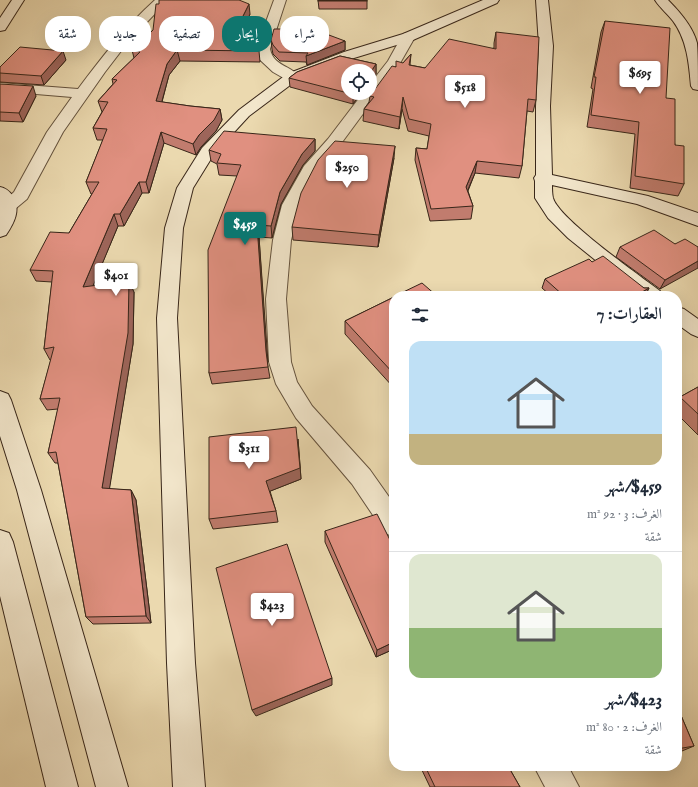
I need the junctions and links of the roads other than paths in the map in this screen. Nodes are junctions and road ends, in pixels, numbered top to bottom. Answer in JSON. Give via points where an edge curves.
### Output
{"nodes":[{"id":1,"x":18,"y":0,"type":"edge"},
{"id":2,"x":162,"y":0,"type":"edge"},
{"id":3,"x":280,"y":0,"type":"edge"},
{"id":4,"x":493,"y":0,"type":"edge"},
{"id":5,"x":542,"y":0,"type":"edge"},
{"id":6,"x":662,"y":0,"type":"edge"},
{"id":7,"x":0,"y":27,"type":"edge"},
{"id":8,"x":408,"y":37,"type":"junction"},
{"id":9,"x":292,"y":77,"type":"junction"},
{"id":10,"x":698,"y":86,"type":"edge"},
{"id":11,"x":0,"y":87,"type":"edge"},
{"id":12,"x":83,"y":94,"type":"junction"},
{"id":13,"x":542,"y":178,"type":"junction"},
{"id":14,"x":5,"y":199,"type":"edge"},
{"id":15,"x":698,"y":220,"type":"edge"},
{"id":16,"x":0,"y":231,"type":"edge"},
{"id":17,"x":647,"y":291,"type":"edge"},
{"id":18,"x":682,"y":318,"type":"edge"},
{"id":19,"x":698,"y":329,"type":"edge"},
{"id":20,"x":0,"y":400,"type":"edge"},
{"id":21,"x":389,"y":518,"type":"edge"},
{"id":22,"x":0,"y":542,"type":"edge"},
{"id":23,"x":553,"y":771,"type":"edge"},
{"id":24,"x":62,"y":787,"type":"edge"},
{"id":25,"x":112,"y":787,"type":"edge"},
{"id":26,"x":189,"y":787,"type":"edge"},
{"id":27,"x":563,"y":787,"type":"edge"}],
"edges":[{"from":1,"to":7,"type":"street"},
{"from":2,"to":12,"type":"street","via":[[123,39]]},
{"from":3,"to":9,"type":"street","via":[[263,49],[265,58],[278,70]]},
{"from":4,"to":8,"type":"street"},
{"from":5,"to":13,"type":"street","via":[[546,46]]},
{"from":6,"to":10,"type":"street","via":[[677,16],[688,35]]},
{"from":8,"to":9,"type":"street","via":[[349,55]]},
{"from":8,"to":21,"type":"street","via":[[394,62],[334,142],[310,169],[291,204],[282,240],[276,299],[280,362],[287,384],[304,412],[361,477]]},
{"from":9,"to":26,"type":"street","via":[[244,113],[208,151],[185,188],[174,228],[167,318],[181,664]]},
{"from":11,"to":12,"type":"street"},
{"from":12,"to":14,"type":"street","via":[[55,132],[21,195]]},
{"from":13,"to":15,"type":"street","via":[[634,199]]},
{"from":13,"to":17,"type":"street","via":[[544,198],[554,214],[574,234]]},
{"from":14,"to":16,"type":"street","via":[[9,212]]},
{"from":18,"to":19,"type":"street"},
{"from":20,"to":25,"type":"street","via":[[29,490]]},
{"from":22,"to":24,"type":"street"},
{"from":23,"to":27,"type":"street"}]}
